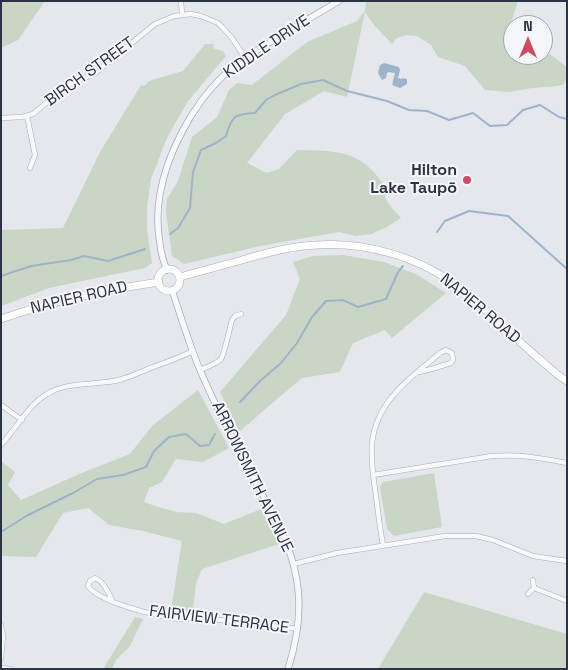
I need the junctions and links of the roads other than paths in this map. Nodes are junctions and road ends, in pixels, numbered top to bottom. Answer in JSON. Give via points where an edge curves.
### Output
{"nodes":[{"id":1,"x":180,"y":1,"type":"edge"},
{"id":2,"x":340,"y":1,"type":"edge"},
{"id":3,"x":182,"y":14,"type":"junction"},
{"id":4,"x":245,"y":58,"type":"junction"},
{"id":5,"x":27,"y":116,"type":"junction"},
{"id":6,"x":1,"y":118,"type":"edge"},
{"id":7,"x":30,"y":168,"type":"dead end"},
{"id":8,"x":167,"y":270,"type":"junction"},
{"id":9,"x":180,"y":277,"type":"junction"},
{"id":10,"x":159,"y":282,"type":"junction"},
{"id":11,"x":172,"y":290,"type":"junction"},
{"id":12,"x":240,"y":314,"type":"dead end"},
{"id":13,"x":1,"y":318,"type":"edge"},
{"id":14,"x":193,"y":351,"type":"junction"},
{"id":15,"x":200,"y":370,"type":"junction"},
{"id":16,"x":419,"y":372,"type":"junction"},
{"id":17,"x":567,"y":381,"type":"edge"},
{"id":18,"x":1,"y":405,"type":"edge"},
{"id":19,"x":22,"y":420,"type":"junction"},
{"id":20,"x":1,"y":445,"type":"edge"},
{"id":21,"x":567,"y":463,"type":"edge"},
{"id":22,"x":373,"y":475,"type":"junction"},
{"id":23,"x":383,"y":545,"type":"junction"},
{"id":24,"x":567,"y":561,"type":"edge"},
{"id":25,"x":294,"y":564,"type":"junction"},
{"id":26,"x":533,"y":580,"type":"dead end"},
{"id":27,"x":534,"y":588,"type":"junction"},
{"id":28,"x":528,"y":594,"type":"dead end"},
{"id":29,"x":567,"y":601,"type":"edge"},
{"id":30,"x":113,"y":602,"type":"junction"},
{"id":31,"x":1,"y":625,"type":"edge"},
{"id":32,"x":298,"y":629,"type":"junction"},
{"id":33,"x":1,"y":658,"type":"edge"},
{"id":34,"x":1,"y":668,"type":"edge"},
{"id":35,"x":11,"y":669,"type":"edge"},
{"id":36,"x":288,"y":669,"type":"edge"}],
"edges":[{"from":1,"to":3,"type":"street"},
{"from":2,"to":4,"type":"street","name":"KIDDLE DRIVE"},
{"from":3,"to":4,"type":"street","name":"BIRCH STREET","via":[[201,16],[218,23]]},
{"from":3,"to":5,"type":"street","name":"BIRCH STREET","via":[[155,24],[94,74],[71,84]]},
{"from":4,"to":8,"type":"street","name":"KIDDLE DRIVE","via":[[200,101],[168,163],[158,213],[161,252]]},
{"from":5,"to":6,"type":"street","name":"BIRCH STREET"},
{"from":5,"to":7,"type":"street","via":[[35,155]]},
{"from":8,"to":9,"type":"main road","via":[[175,271]]},
{"from":8,"to":10,"type":"main road","via":[[160,274]]},
{"from":9,"to":11,"type":"main road","via":[[178,287]]},
{"from":9,"to":17,"type":"main road","name":"NAPIER ROAD","via":[[269,252],[320,244],[353,245],[383,251],[422,265],[451,281]]},
{"from":10,"to":11,"type":"main road","via":[[165,290]]},
{"from":10,"to":13,"type":"main road","name":"NAPIER ROAD","via":[[129,286]]},
{"from":11,"to":14,"type":"street","name":"ARROWSMITH AVENUE"},
{"from":12,"to":15,"type":"street","via":[[232,320],[221,360]]},
{"from":14,"to":15,"type":"street","name":"ARROWSMITH AVENUE"},
{"from":14,"to":19,"type":"street","via":[[116,381],[57,389],[38,400]]},
{"from":15,"to":25,"type":"street","name":"ARROWSMITH AVENUE","via":[[281,530]]},
{"from":16,"to":16,"type":"street","via":[[440,352],[452,353],[451,363]]},
{"from":16,"to":22,"type":"street","via":[[392,397],[380,414],[371,444]]},
{"from":18,"to":19,"type":"street"},
{"from":19,"to":20,"type":"street"},
{"from":21,"to":22,"type":"street","via":[[525,455],[497,456]]},
{"from":22,"to":23,"type":"street"},
{"from":23,"to":24,"type":"street","via":[[445,536],[476,536],[533,556]]},
{"from":23,"to":25,"type":"street"},
{"from":25,"to":32,"type":"street","name":"ARROWSMITH AVENUE","via":[[300,596]]},
{"from":26,"to":27,"type":"street"},
{"from":27,"to":28,"type":"street"},
{"from":27,"to":29,"type":"street"},
{"from":30,"to":30,"type":"street","name":"FAIRVIEW TERRACE","via":[[92,590],[88,586],[90,581],[95,578],[104,584]]},
{"from":30,"to":32,"type":"street","name":"FAIRVIEW TERRACE","via":[[173,618],[204,618]]},
{"from":31,"to":33,"type":"street","via":[[4,636]]},
{"from":32,"to":36,"type":"street","name":"ARROWSMITH AVENUE"},
{"from":34,"to":35,"type":"street"}]}
